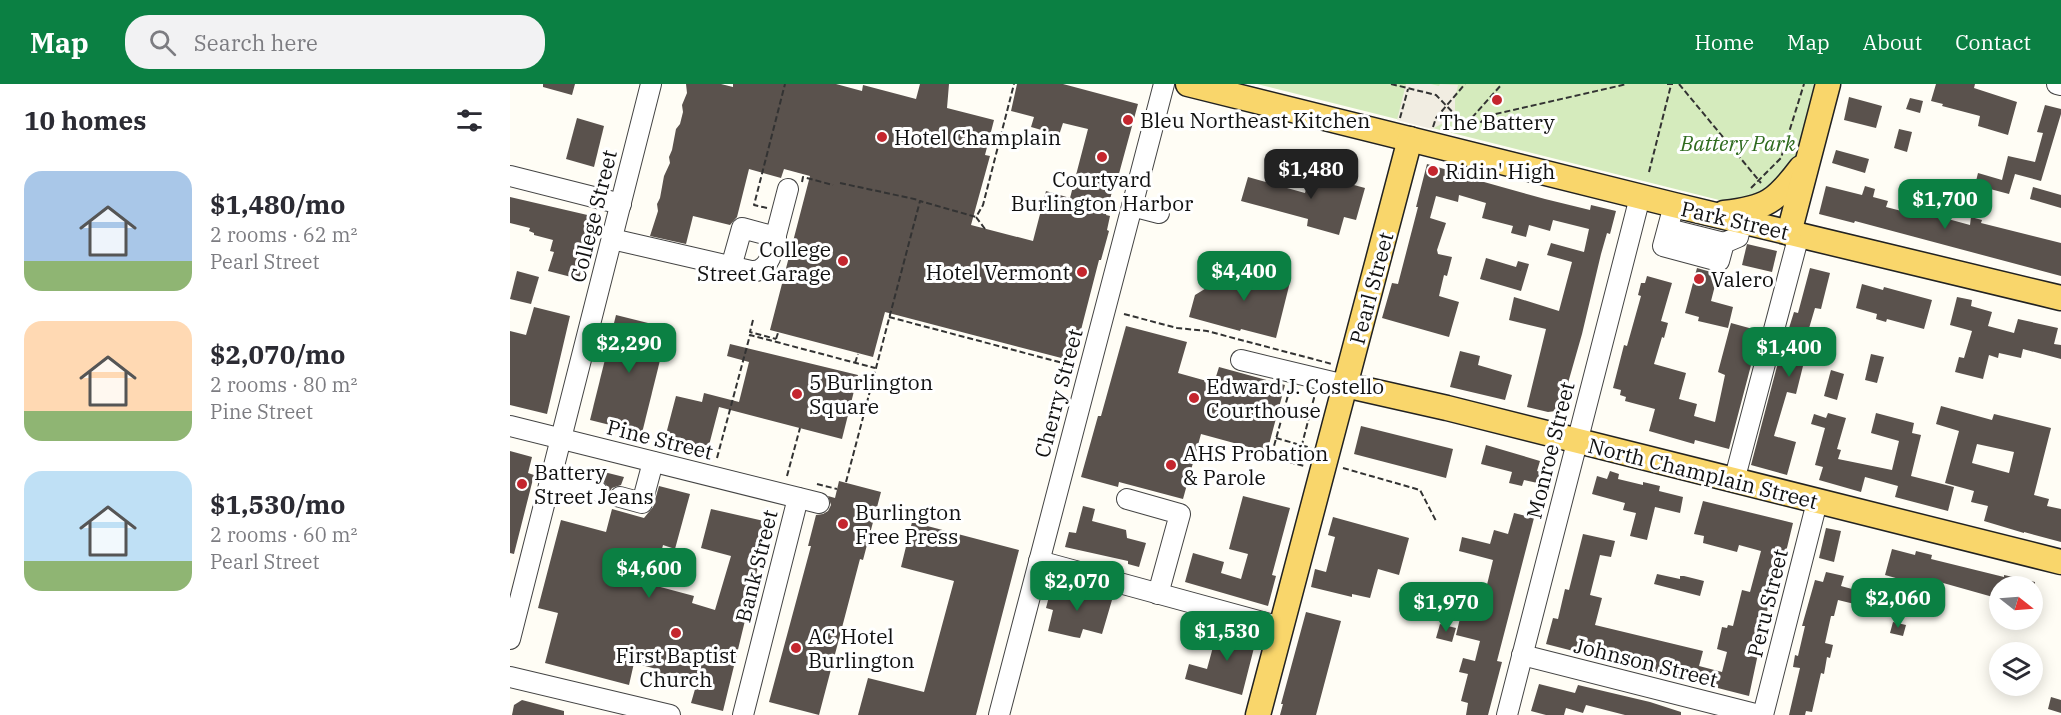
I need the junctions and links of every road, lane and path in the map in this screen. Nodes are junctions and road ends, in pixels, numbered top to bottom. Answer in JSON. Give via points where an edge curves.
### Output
{"nodes":[{"id":1,"x":651,"y":84,"type":"edge"},
{"id":2,"x":785,"y":84,"type":"edge"},
{"id":3,"x":1014,"y":84,"type":"edge"},
{"id":4,"x":1164,"y":84,"type":"edge"},
{"id":5,"x":1188,"y":84,"type":"edge"},
{"id":6,"x":1391,"y":84,"type":"edge"},
{"id":7,"x":1465,"y":84,"type":"edge"},
{"id":8,"x":1502,"y":84,"type":"edge"},
{"id":9,"x":1627,"y":84,"type":"edge"},
{"id":10,"x":1677,"y":84,"type":"edge"},
{"id":11,"x":1804,"y":84,"type":"edge"},
{"id":12,"x":1828,"y":84,"type":"edge"},
{"id":13,"x":1669,"y":85,"type":"edge"},
{"id":14,"x":1408,"y":88,"type":"junction"},
{"id":15,"x":1446,"y":105,"type":"junction"},
{"id":16,"x":1465,"y":125,"type":"junction"},
{"id":17,"x":1474,"y":129,"type":"dead end"},
{"id":18,"x":1405,"y":130,"type":"junction"},
{"id":19,"x":1439,"y":139,"type":"junction"},
{"id":20,"x":1808,"y":158,"type":"junction"},
{"id":21,"x":1649,"y":172,"type":"dead end"},
{"id":22,"x":510,"y":176,"type":"edge"},
{"id":23,"x":840,"y":183,"type":"dead end"},
{"id":24,"x":833,"y":184,"type":"dead end"},
{"id":25,"x":795,"y":185,"type":"joint"},
{"id":26,"x":1640,"y":197,"type":"junction"},
{"id":27,"x":920,"y":201,"type":"junction"},
{"id":28,"x":621,"y":204,"type":"junction"},
{"id":29,"x":1674,"y":205,"type":"junction"},
{"id":30,"x":1132,"y":206,"type":"junction"},
{"id":31,"x":772,"y":209,"type":"dead end"},
{"id":32,"x":1159,"y":213,"type":"dead end"},
{"id":33,"x":1711,"y":214,"type":"junction"},
{"id":34,"x":976,"y":217,"type":"junction"},
{"id":35,"x":1742,"y":221,"type":"junction"},
{"id":36,"x":985,"y":229,"type":"dead end"},
{"id":37,"x":1794,"y":234,"type":"junction"},
{"id":38,"x":776,"y":237,"type":"junction"},
{"id":39,"x":612,"y":239,"type":"junction"},
{"id":40,"x":731,"y":267,"type":"junction"},
{"id":41,"x":2061,"y":298,"type":"edge"},
{"id":42,"x":1124,"y":314,"type":"dead end"},
{"id":43,"x":889,"y":316,"type":"junction"},
{"id":44,"x":753,"y":320,"type":"dead end"},
{"id":45,"x":778,"y":333,"type":"dead end"},
{"id":46,"x":776,"y":340,"type":"junction"},
{"id":47,"x":858,"y":354,"type":"dead end"},
{"id":48,"x":1241,"y":360,"type":"dead end"},
{"id":49,"x":855,"y":363,"type":"junction"},
{"id":50,"x":1332,"y":364,"type":"dead end"},
{"id":51,"x":875,"y":368,"type":"junction"},
{"id":52,"x":1089,"y":370,"type":"junction"},
{"id":53,"x":1345,"y":385,"type":"junction"},
{"id":54,"x":1298,"y":389,"type":"dead end"},
{"id":55,"x":1307,"y":392,"type":"dead end"},
{"id":56,"x":1315,"y":394,"type":"junction"},
{"id":57,"x":1324,"y":397,"type":"dead end"},
{"id":58,"x":1285,"y":406,"type":"junction"},
{"id":59,"x":1310,"y":412,"type":"junction"},
{"id":60,"x":1319,"y":415,"type":"dead end"},
{"id":61,"x":510,"y":426,"type":"edge"},
{"id":62,"x":800,"y":428,"type":"dead end"},
{"id":63,"x":1276,"y":438,"type":"junction"},
{"id":64,"x":561,"y":439,"type":"junction"},
{"id":65,"x":1576,"y":441,"type":"junction"},
{"id":66,"x":1302,"y":445,"type":"junction"},
{"id":67,"x":1311,"y":448,"type":"dead end"},
{"id":68,"x":717,"y":458,"type":"dead end"},
{"id":69,"x":653,"y":462,"type":"junction"},
{"id":70,"x":1297,"y":464,"type":"junction"},
{"id":71,"x":1306,"y":466,"type":"dead end"},
{"id":72,"x":1340,"y":468,"type":"dead end"},
{"id":73,"x":787,"y":476,"type":"dead end"},
{"id":74,"x":550,"y":480,"type":"junction"},
{"id":75,"x":1734,"y":481,"type":"junction"},
{"id":76,"x":846,"y":482,"type":"dead end"},
{"id":77,"x":837,"y":489,"type":"dead end"},
{"id":78,"x":597,"y":491,"type":"dead end"},
{"id":79,"x":818,"y":494,"type":"joint"},
{"id":80,"x":620,"y":497,"type":"dead end"},
{"id":81,"x":798,"y":498,"type":"junction"},
{"id":82,"x":1127,"y":499,"type":"dead end"},
{"id":83,"x":1817,"y":502,"type":"junction"},
{"id":84,"x":1436,"y":521,"type":"dead end"},
{"id":85,"x":1039,"y":561,"type":"junction"},
{"id":86,"x":2061,"y":562,"type":"edge"},
{"id":87,"x":518,"y":579,"type":"edge"},
{"id":88,"x":1158,"y":594,"type":"junction"},
{"id":89,"x":1281,"y":627,"type":"junction"},
{"id":90,"x":510,"y":639,"type":"edge"},
{"id":91,"x":1522,"y":656,"type":"junction"},
{"id":92,"x":510,"y":677,"type":"edge"},
{"id":93,"x":670,"y":715,"type":"edge"},
{"id":94,"x":743,"y":715,"type":"edge"},
{"id":95,"x":999,"y":715,"type":"edge"},
{"id":96,"x":1258,"y":715,"type":"edge"},
{"id":97,"x":1507,"y":715,"type":"edge"},
{"id":98,"x":1761,"y":715,"type":"edge"}],
"edges":[{"from":1,"to":28,"type":"street","name":"College Street"},
{"from":2,"to":31,"type":"path","via":[[754,205]]},
{"from":3,"to":34,"type":"path","via":[[983,205]]},
{"from":4,"to":30,"type":"street","name":"Cherry Street"},
{"from":5,"to":18,"type":"main road","name":"Park Street"},
{"from":6,"to":14,"type":"path"},
{"from":7,"to":15,"type":"path"},
{"from":8,"to":16,"type":"path"},
{"from":9,"to":17,"type":"path","via":[[1491,115]]},
{"from":10,"to":11,"type":"path","via":[[1759,180],[1781,158]]},
{"from":10,"to":13,"type":"path"},
{"from":12,"to":20,"type":"main road"},
{"from":13,"to":21,"type":"path"},
{"from":14,"to":15,"type":"path","via":[[1436,95]]},
{"from":14,"to":18,"type":"path"},
{"from":15,"to":16,"type":"path"},
{"from":15,"to":19,"type":"path","via":[[1436,118]]},
{"from":16,"to":19,"type":"path"},
{"from":18,"to":19,"type":"main road","name":"Park Street"},
{"from":18,"to":53,"type":"main road","name":"Pearl Street"},
{"from":19,"to":26,"type":"main road","name":"Park Street"},
{"from":20,"to":33,"type":"main road","via":[[1784,191],[1774,198],[1749,210]]},
{"from":20,"to":37,"type":"main road"},
{"from":22,"to":28,"type":"street"},
{"from":23,"to":27,"type":"path"},
{"from":24,"to":25,"type":"path","via":[[803,177]]},
{"from":25,"to":38,"type":"street"},
{"from":26,"to":29,"type":"main road","name":"Park Street"},
{"from":26,"to":65,"type":"street","name":"Monroe Street"},
{"from":27,"to":34,"type":"path"},
{"from":27,"to":43,"type":"path"},
{"from":28,"to":39,"type":"street","name":"College Street"},
{"from":29,"to":33,"type":"main road","name":"Park Street"},
{"from":29,"to":35,"type":"street","via":[[1663,246],[1719,261],[1724,243],[1738,237]]},
{"from":30,"to":32,"type":"street"},
{"from":30,"to":52,"type":"street","name":"Cherry Street"},
{"from":33,"to":35,"type":"main road","name":"Park Street"},
{"from":34,"to":36,"type":"path"},
{"from":35,"to":37,"type":"main road","name":"Park Street"},
{"from":37,"to":41,"type":"main road","name":"Park Street"},
{"from":37,"to":75,"type":"street"},
{"from":38,"to":40,"type":"street","via":[[765,267],[755,271]]},
{"from":38,"to":40,"type":"street","via":[[742,228]]},
{"from":39,"to":40,"type":"street"},
{"from":39,"to":64,"type":"street","name":"College Street"},
{"from":42,"to":50,"type":"path"},
{"from":43,"to":51,"type":"path"},
{"from":43,"to":52,"type":"path"},
{"from":44,"to":46,"type":"path","via":[[750,332]]},
{"from":45,"to":46,"type":"path"},
{"from":46,"to":49,"type":"path"},
{"from":46,"to":68,"type":"path","via":[[750,335]]},
{"from":47,"to":49,"type":"path"},
{"from":48,"to":53,"type":"street"},
{"from":49,"to":51,"type":"path"},
{"from":51,"to":76,"type":"path"},
{"from":52,"to":85,"type":"street","name":"Cherry Street"},
{"from":53,"to":65,"type":"main road","name":"North Champlain Street"},
{"from":53,"to":89,"type":"main road","name":"Pearl Street"},
{"from":54,"to":58,"type":"path","via":[[1290,387]]},
{"from":55,"to":56,"type":"path"},
{"from":56,"to":57,"type":"path"},
{"from":56,"to":59,"type":"path"},
{"from":58,"to":59,"type":"path"},
{"from":58,"to":63,"type":"path"},
{"from":59,"to":60,"type":"path"},
{"from":59,"to":66,"type":"path"},
{"from":61,"to":64,"type":"street","name":"Pine Street"},
{"from":62,"to":73,"type":"path"},
{"from":63,"to":66,"type":"path"},
{"from":63,"to":70,"type":"path","via":[[1271,457]]},
{"from":64,"to":69,"type":"street","name":"Pine Street"},
{"from":64,"to":74,"type":"street","name":"College Street"},
{"from":65,"to":75,"type":"main road","name":"North Champlain Street"},
{"from":65,"to":91,"type":"street","name":"Monroe Street"},
{"from":66,"to":67,"type":"path"},
{"from":66,"to":70,"type":"path"},
{"from":69,"to":80,"type":"street","via":[[642,503]]},
{"from":69,"to":81,"type":"street","name":"Pine Street"},
{"from":70,"to":71,"type":"path"},
{"from":72,"to":84,"type":"path","via":[[1420,490]]},
{"from":74,"to":78,"type":"street"},
{"from":74,"to":87,"type":"street","name":"College Street"},
{"from":75,"to":83,"type":"main road","name":"North Champlain Street"},
{"from":77,"to":79,"type":"path"},
{"from":79,"to":81,"type":"street","name":"Pine Street"},
{"from":81,"to":94,"type":"street","name":"Bank Street"},
{"from":82,"to":88,"type":"street","via":[[1180,514]]},
{"from":83,"to":86,"type":"main road","name":"North Champlain Street"},
{"from":83,"to":98,"type":"street","name":"Peru Street"},
{"from":85,"to":88,"type":"street"},
{"from":85,"to":95,"type":"street","name":"Cherry Street"},
{"from":87,"to":90,"type":"street","name":"College Street"},
{"from":88,"to":89,"type":"street"},
{"from":89,"to":96,"type":"main road","name":"Pearl Street"},
{"from":91,"to":97,"type":"street","name":"Monroe Street"},
{"from":91,"to":98,"type":"street","name":"Johnson Street"},
{"from":92,"to":93,"type":"street"}]}
